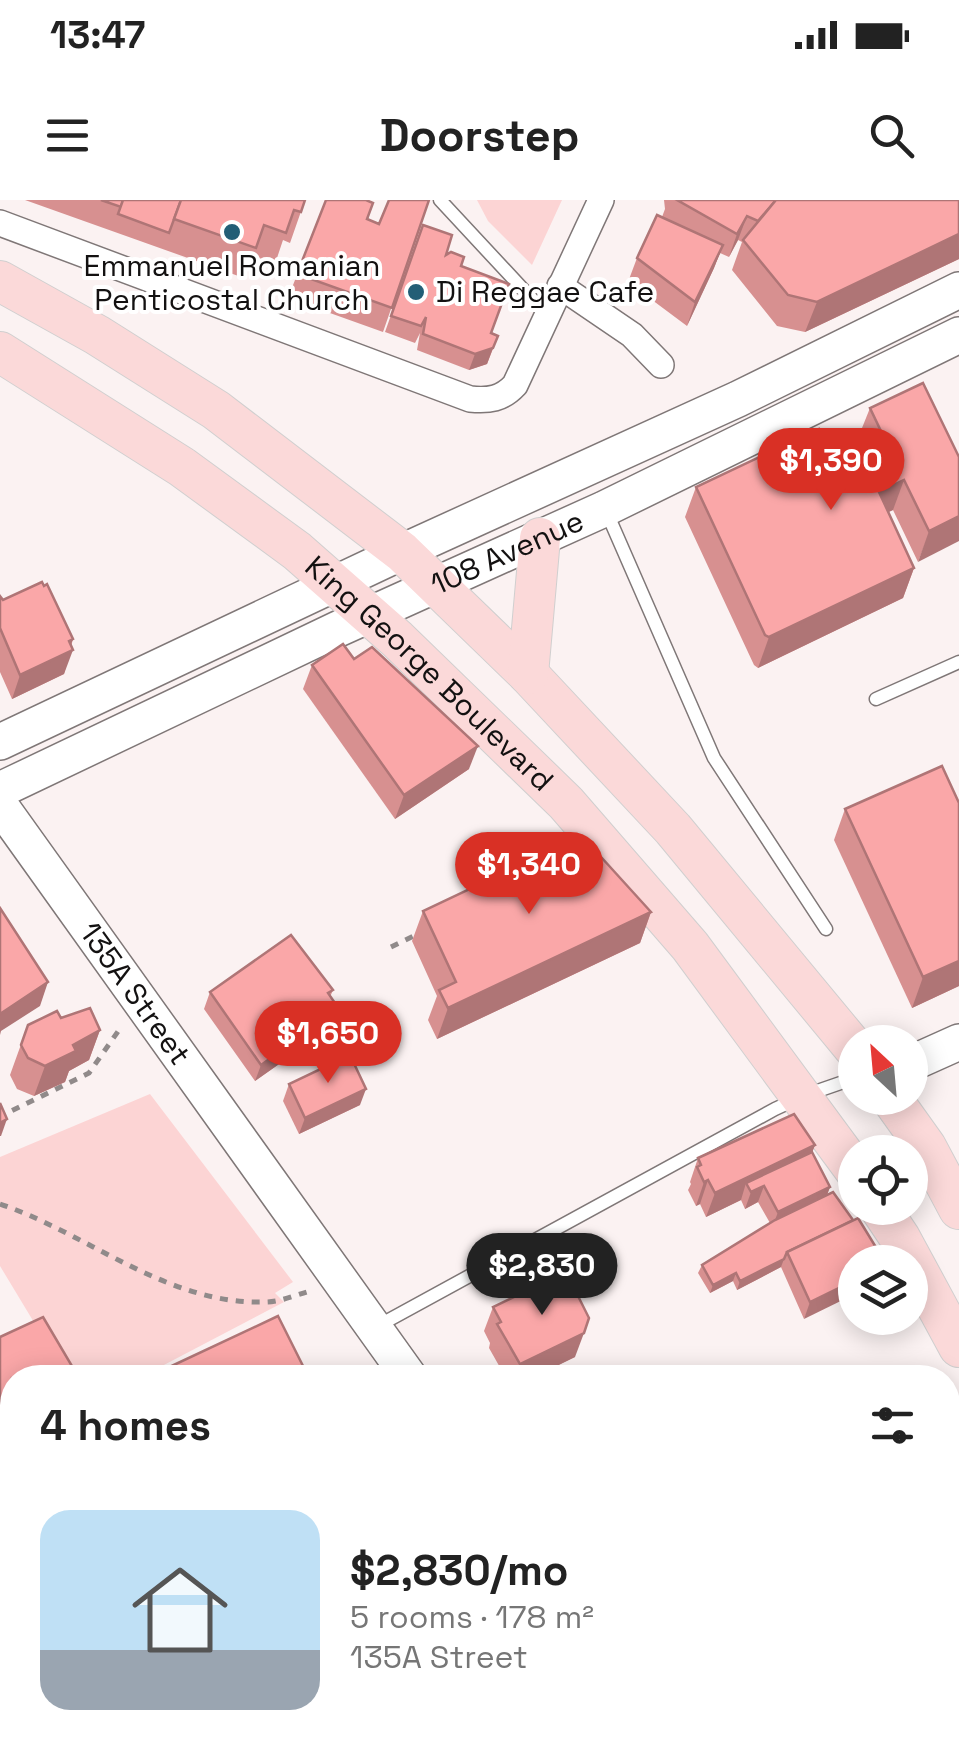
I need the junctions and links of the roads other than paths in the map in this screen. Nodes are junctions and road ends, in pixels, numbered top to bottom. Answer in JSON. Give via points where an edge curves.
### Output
{"nodes":[{"id":1,"x":440,"y":200,"type":"edge"},
{"id":2,"x":601,"y":200,"type":"edge"},
{"id":3,"x":0,"y":223,"type":"edge"},
{"id":4,"x":0,"y":281,"type":"edge"},
{"id":5,"x":560,"y":286,"type":"junction"},
{"id":6,"x":959,"y":290,"type":"edge"},
{"id":7,"x":546,"y":314,"type":"junction"},
{"id":8,"x":959,"y":335,"type":"edge"},
{"id":9,"x":0,"y":352,"type":"edge"},
{"id":10,"x":661,"y":364,"type":"dead end"},
{"id":11,"x":604,"y":508,"type":"junction"},
{"id":12,"x":540,"y":538,"type":"junction"},
{"id":13,"x":402,"y":552,"type":"junction"},
{"id":14,"x":337,"y":583,"type":"junction"},
{"id":15,"x":435,"y":585,"type":"junction"},
{"id":16,"x":370,"y":614,"type":"junction"},
{"id":17,"x":959,"y":662,"type":"edge"},
{"id":18,"x":528,"y":674,"type":"junction"},
{"id":19,"x":876,"y":699,"type":"dead end"},
{"id":20,"x":0,"y":742,"type":"edge"},
{"id":21,"x":0,"y":790,"type":"edge"},
{"id":22,"x":0,"y":805,"type":"edge"},
{"id":23,"x":826,"y":930,"type":"dead end"},
{"id":24,"x":838,"y":1029,"type":"edge"},
{"id":25,"x":959,"y":1042,"type":"edge"},
{"id":26,"x":928,"y":1056,"type":"edge"},
{"id":27,"x":838,"y":1084,"type":"edge"},
{"id":28,"x":802,"y":1096,"type":"junction"},
{"id":29,"x":903,"y":1115,"type":"edge"},
{"id":30,"x":838,"y":1146,"type":"edge"},
{"id":31,"x":959,"y":1209,"type":"edge"},
{"id":32,"x":891,"y":1225,"type":"edge"},
{"id":33,"x":374,"y":1328,"type":"junction"},
{"id":34,"x":959,"y":1347,"type":"edge"},
{"id":35,"x":401,"y":1365,"type":"edge"}],
"edges":[{"from":1,"to":7,"type":"lane"},
{"from":2,"to":5,"type":"street"},
{"from":3,"to":7,"type":"street","via":[[470,399],[508,393]]},
{"from":4,"to":13,"type":"main road","name":"King George Boulevard","via":[[216,410]]},
{"from":5,"to":7,"type":"street"},
{"from":5,"to":10,"type":"street","via":[[632,335]]},
{"from":6,"to":13,"type":"main road","name":"108 Avenue"},
{"from":8,"to":11,"type":"main road","name":"108 Avenue"},
{"from":9,"to":14,"type":"main road","name":"King George Boulevard","via":[[182,468]]},
{"from":11,"to":12,"type":"main road","name":"108 Avenue"},
{"from":11,"to":23,"type":"lane","via":[[714,758]]},
{"from":12,"to":15,"type":"main road","name":"108 Avenue"},
{"from":12,"to":18,"type":"main road"},
{"from":13,"to":14,"type":"main road","name":"108 Avenue"},
{"from":13,"to":15,"type":"main road","name":"King George Boulevard"},
{"from":14,"to":16,"type":"main road","name":"King George Boulevard"},
{"from":14,"to":20,"type":"main road","name":"108 Avenue"},
{"from":15,"to":16,"type":"main road","name":"108 Avenue"},
{"from":15,"to":18,"type":"main road","name":"King George Boulevard"},
{"from":16,"to":21,"type":"main road","name":"108 Avenue"},
{"from":16,"to":28,"type":"main road","name":"King George Boulevard","via":[[566,803],[690,946]]},
{"from":17,"to":19,"type":"lane"},
{"from":18,"to":24,"type":"main road","name":"King George Boulevard","via":[[711,873]]},
{"from":22,"to":33,"type":"main road","name":"135A Street"},
{"from":25,"to":26,"type":"main road"},
{"from":27,"to":28,"type":"lane"},
{"from":28,"to":30,"type":"main road","name":"King George Boulevard"},
{"from":28,"to":33,"type":"lane"},
{"from":29,"to":31,"type":"main road"},
{"from":32,"to":34,"type":"main road"},
{"from":33,"to":35,"type":"main road","name":"135A Street"}]}
